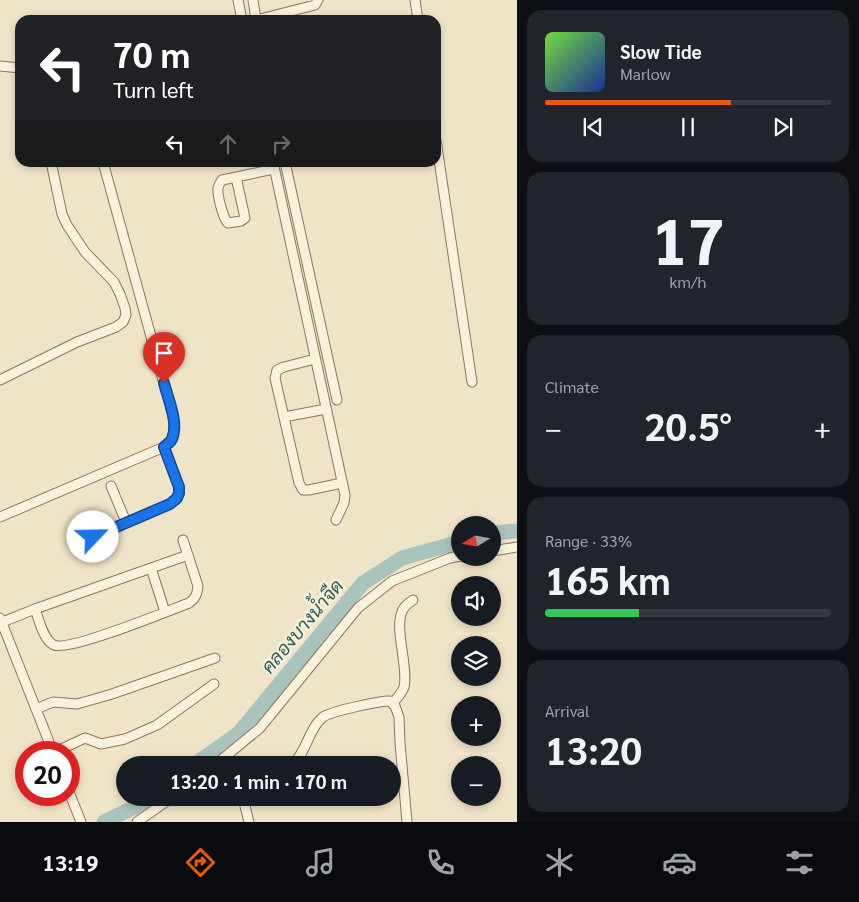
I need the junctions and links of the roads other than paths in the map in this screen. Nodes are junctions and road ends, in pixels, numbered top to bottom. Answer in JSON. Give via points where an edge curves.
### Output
{"nodes":[{"id":1,"x":238,"y":0,"type":"edge"},
{"id":2,"x":252,"y":0,"type":"edge"},
{"id":3,"x":318,"y":0,"type":"edge"},
{"id":4,"x":416,"y":0,"type":"edge"},
{"id":5,"x":241,"y":15,"type":"edge"},
{"id":6,"x":255,"y":15,"type":"edge"},
{"id":7,"x":275,"y":15,"type":"edge"},
{"id":8,"x":418,"y":15,"type":"edge"},
{"id":9,"x":0,"y":66,"type":"edge"},
{"id":10,"x":15,"y":68,"type":"edge"},
{"id":11,"x":52,"y":167,"type":"edge"},
{"id":12,"x":104,"y":167,"type":"edge"},
{"id":13,"x":271,"y":167,"type":"edge"},
{"id":14,"x":274,"y":167,"type":"edge"},
{"id":15,"x":286,"y":167,"type":"edge"},
{"id":16,"x":440,"y":167,"type":"edge"},
{"id":17,"x":236,"y":177,"type":"junction"},
{"id":18,"x":315,"y":359,"type":"junction"},
{"id":19,"x":0,"y":380,"type":"edge"},
{"id":20,"x":472,"y":382,"type":"dead end"},
{"id":21,"x":337,"y":400,"type":"dead end"},
{"id":22,"x":326,"y":409,"type":"junction"},
{"id":23,"x":284,"y":416,"type":"junction"},
{"id":24,"x":164,"y":447,"type":"junction"},
{"id":25,"x":342,"y":483,"type":"junction"},
{"id":26,"x":112,"y":486,"type":"dead end"},
{"id":27,"x":0,"y":517,"type":"edge"},
{"id":28,"x":336,"y":520,"type":"dead end"},
{"id":29,"x":126,"y":522,"type":"junction"},
{"id":30,"x":183,"y":540,"type":"dead end"},
{"id":31,"x":77,"y":544,"type":"dead end"},
{"id":32,"x":516,"y":547,"type":"edge"},
{"id":33,"x":501,"y":550,"type":"edge"},
{"id":34,"x":188,"y":555,"type":"junction"},
{"id":35,"x":451,"y":558,"type":"edge"},
{"id":36,"x":151,"y":568,"type":"junction"},
{"id":37,"x":413,"y":600,"type":"dead end"},
{"id":38,"x":35,"y":609,"type":"junction"},
{"id":39,"x":165,"y":612,"type":"junction"},
{"id":40,"x":1,"y":622,"type":"edge"},
{"id":41,"x":215,"y":658,"type":"dead end"},
{"id":42,"x":214,"y":684,"type":"dead end"},
{"id":43,"x":393,"y":703,"type":"junction"},
{"id":44,"x":36,"y":709,"type":"junction"},
{"id":45,"x":49,"y":741,"type":"edge"},
{"id":46,"x":79,"y":741,"type":"edge"},
{"id":47,"x":226,"y":756,"type":"edge"},
{"id":48,"x":299,"y":756,"type":"edge"},
{"id":49,"x":75,"y":806,"type":"edge"},
{"id":50,"x":160,"y":806,"type":"edge"},
{"id":51,"x":245,"y":806,"type":"edge"},
{"id":52,"x":81,"y":822,"type":"edge"},
{"id":53,"x":137,"y":822,"type":"edge"},
{"id":54,"x":249,"y":822,"type":"edge"},
{"id":55,"x":407,"y":822,"type":"edge"}],
"edges":[{"from":1,"to":5,"type":"street"},
{"from":2,"to":6,"type":"street"},
{"from":3,"to":7,"type":"street","via":[[314,5]]},
{"from":4,"to":8,"type":"street"},
{"from":9,"to":10,"type":"street"},
{"from":11,"to":19,"type":"street","via":[[67,225],[85,252],[114,282],[126,315],[116,327],[77,342]]},
{"from":12,"to":24,"type":"street","via":[[174,420],[172,441]]},
{"from":13,"to":17,"type":"street"},
{"from":14,"to":18,"type":"street"},
{"from":15,"to":21,"type":"street"},
{"from":16,"to":20,"type":"street"},
{"from":17,"to":17,"type":"street","via":[[222,180],[218,190],[224,220],[228,223],[245,218]]},
{"from":18,"to":22,"type":"street"},
{"from":18,"to":23,"type":"street","via":[[277,370],[275,378]]},
{"from":22,"to":23,"type":"street"},
{"from":22,"to":25,"type":"street"},
{"from":23,"to":25,"type":"street","via":[[302,490]]},
{"from":24,"to":27,"type":"street"},
{"from":24,"to":29,"type":"street","via":[[179,487],[177,498]]},
{"from":25,"to":28,"type":"street","via":[[344,504]]},
{"from":26,"to":29,"type":"street"},
{"from":29,"to":31,"type":"street"},
{"from":30,"to":34,"type":"street"},
{"from":32,"to":33,"type":"street"},
{"from":34,"to":36,"type":"street"},
{"from":34,"to":39,"type":"street","via":[[198,586],[197,593],[189,603]]},
{"from":35,"to":47,"type":"street","via":[[392,581],[358,608],[260,728]]},
{"from":36,"to":38,"type":"street"},
{"from":36,"to":39,"type":"street"},
{"from":37,"to":43,"type":"street","via":[[401,615],[404,686]]},
{"from":38,"to":39,"type":"street","via":[[46,639],[59,647],[90,640]]},
{"from":38,"to":40,"type":"street"},
{"from":40,"to":44,"type":"street"},
{"from":41,"to":44,"type":"street","via":[[77,704],[53,702]]},
{"from":42,"to":46,"type":"street","via":[[157,725],[125,739],[101,744],[86,738]]},
{"from":43,"to":48,"type":"street","via":[[384,701],[324,716]]},
{"from":43,"to":55,"type":"street","via":[[399,716]]},
{"from":44,"to":45,"type":"street"},
{"from":49,"to":52,"type":"street"},
{"from":50,"to":53,"type":"street"},
{"from":51,"to":54,"type":"street"}]}
